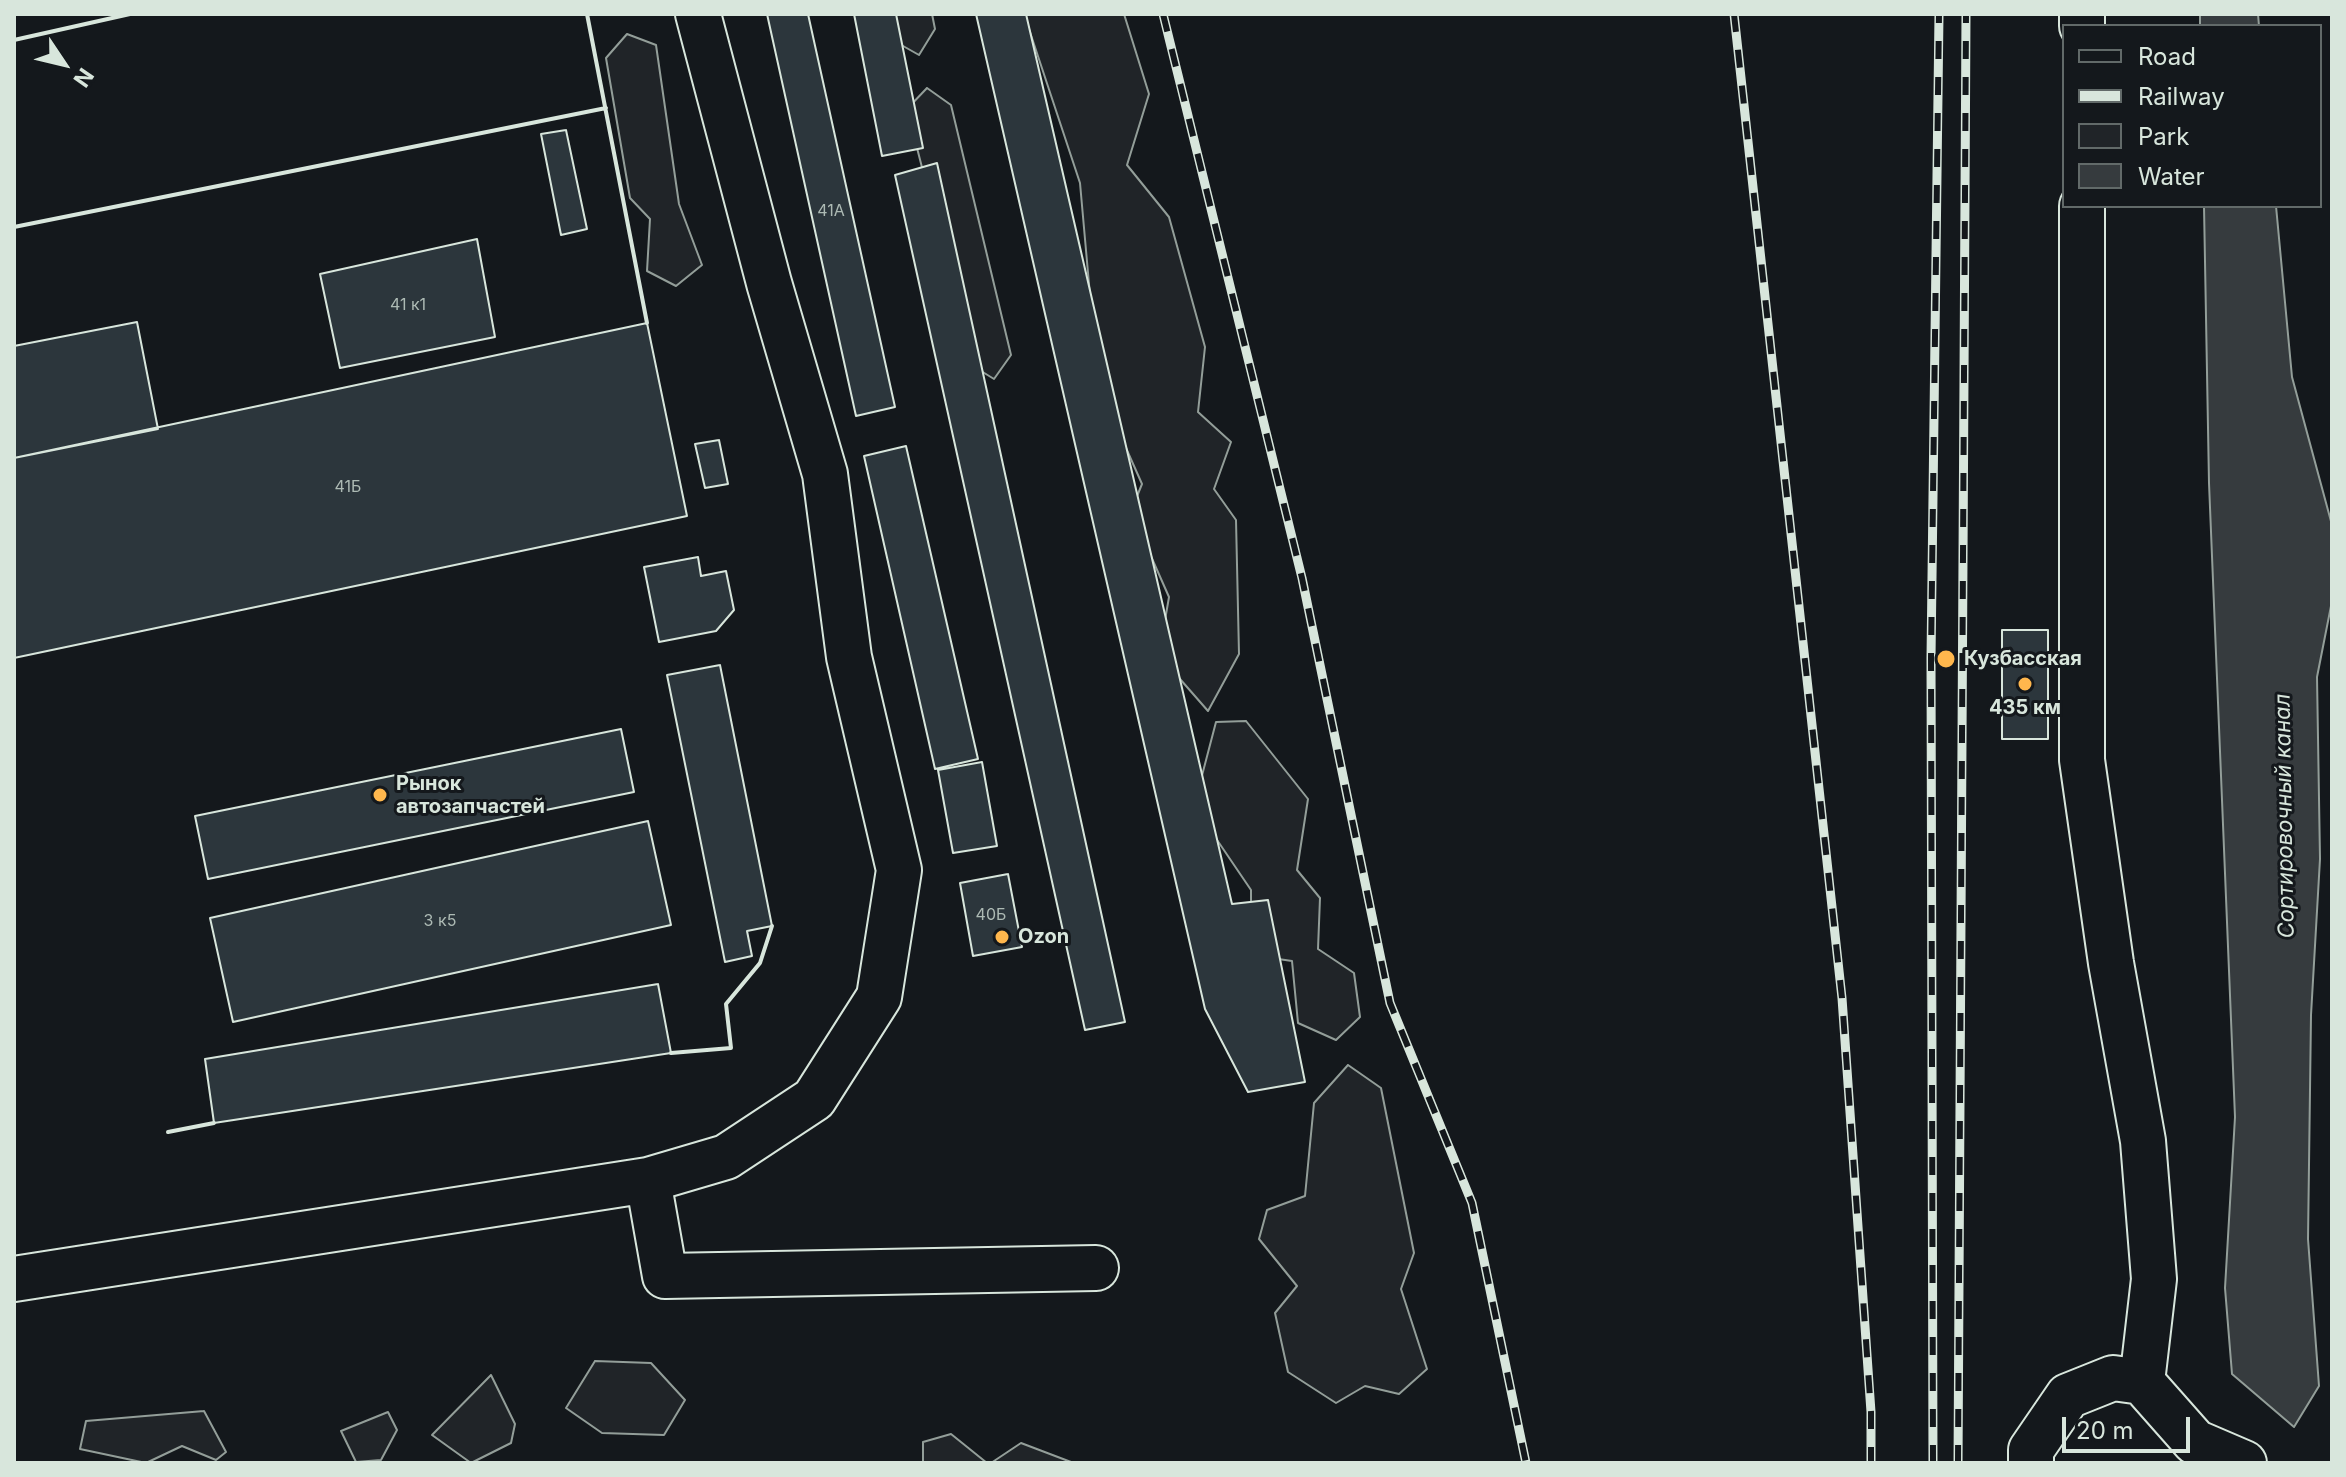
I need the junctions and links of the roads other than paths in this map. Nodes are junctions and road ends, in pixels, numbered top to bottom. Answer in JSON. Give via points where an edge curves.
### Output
{"nodes":[{"id":1,"x":698,"y":14,"type":"edge"},
{"id":2,"x":2082,"y":208,"type":"edge"},
{"id":3,"x":648,"y":1180,"type":"junction"},
{"id":4,"x":1096,"y":1268,"type":"dead end"},
{"id":5,"x":14,"y":1279,"type":"edge"},
{"id":6,"x":2142,"y":1382,"type":"junction"},
{"id":7,"x":2031,"y":1463,"type":"edge"},
{"id":8,"x":2244,"y":1463,"type":"edge"}],
"edges":[{"from":1,"to":3,"type":"street","via":[[825,474],[849,657],[899,870],[879,997],[814,1099],[726,1157]]},
{"from":2,"to":6,"type":"street","via":[[2082,760],[2143,1141],[2154,1279]]},
{"from":3,"to":4,"type":"street","via":[[665,1276]]},
{"from":3,"to":5,"type":"street"},
{"from":6,"to":7,"type":"street","via":[[2113,1378],[2068,1396],[2031,1450]]},
{"from":6,"to":8,"type":"street","via":[[2195,1442]]}]}
